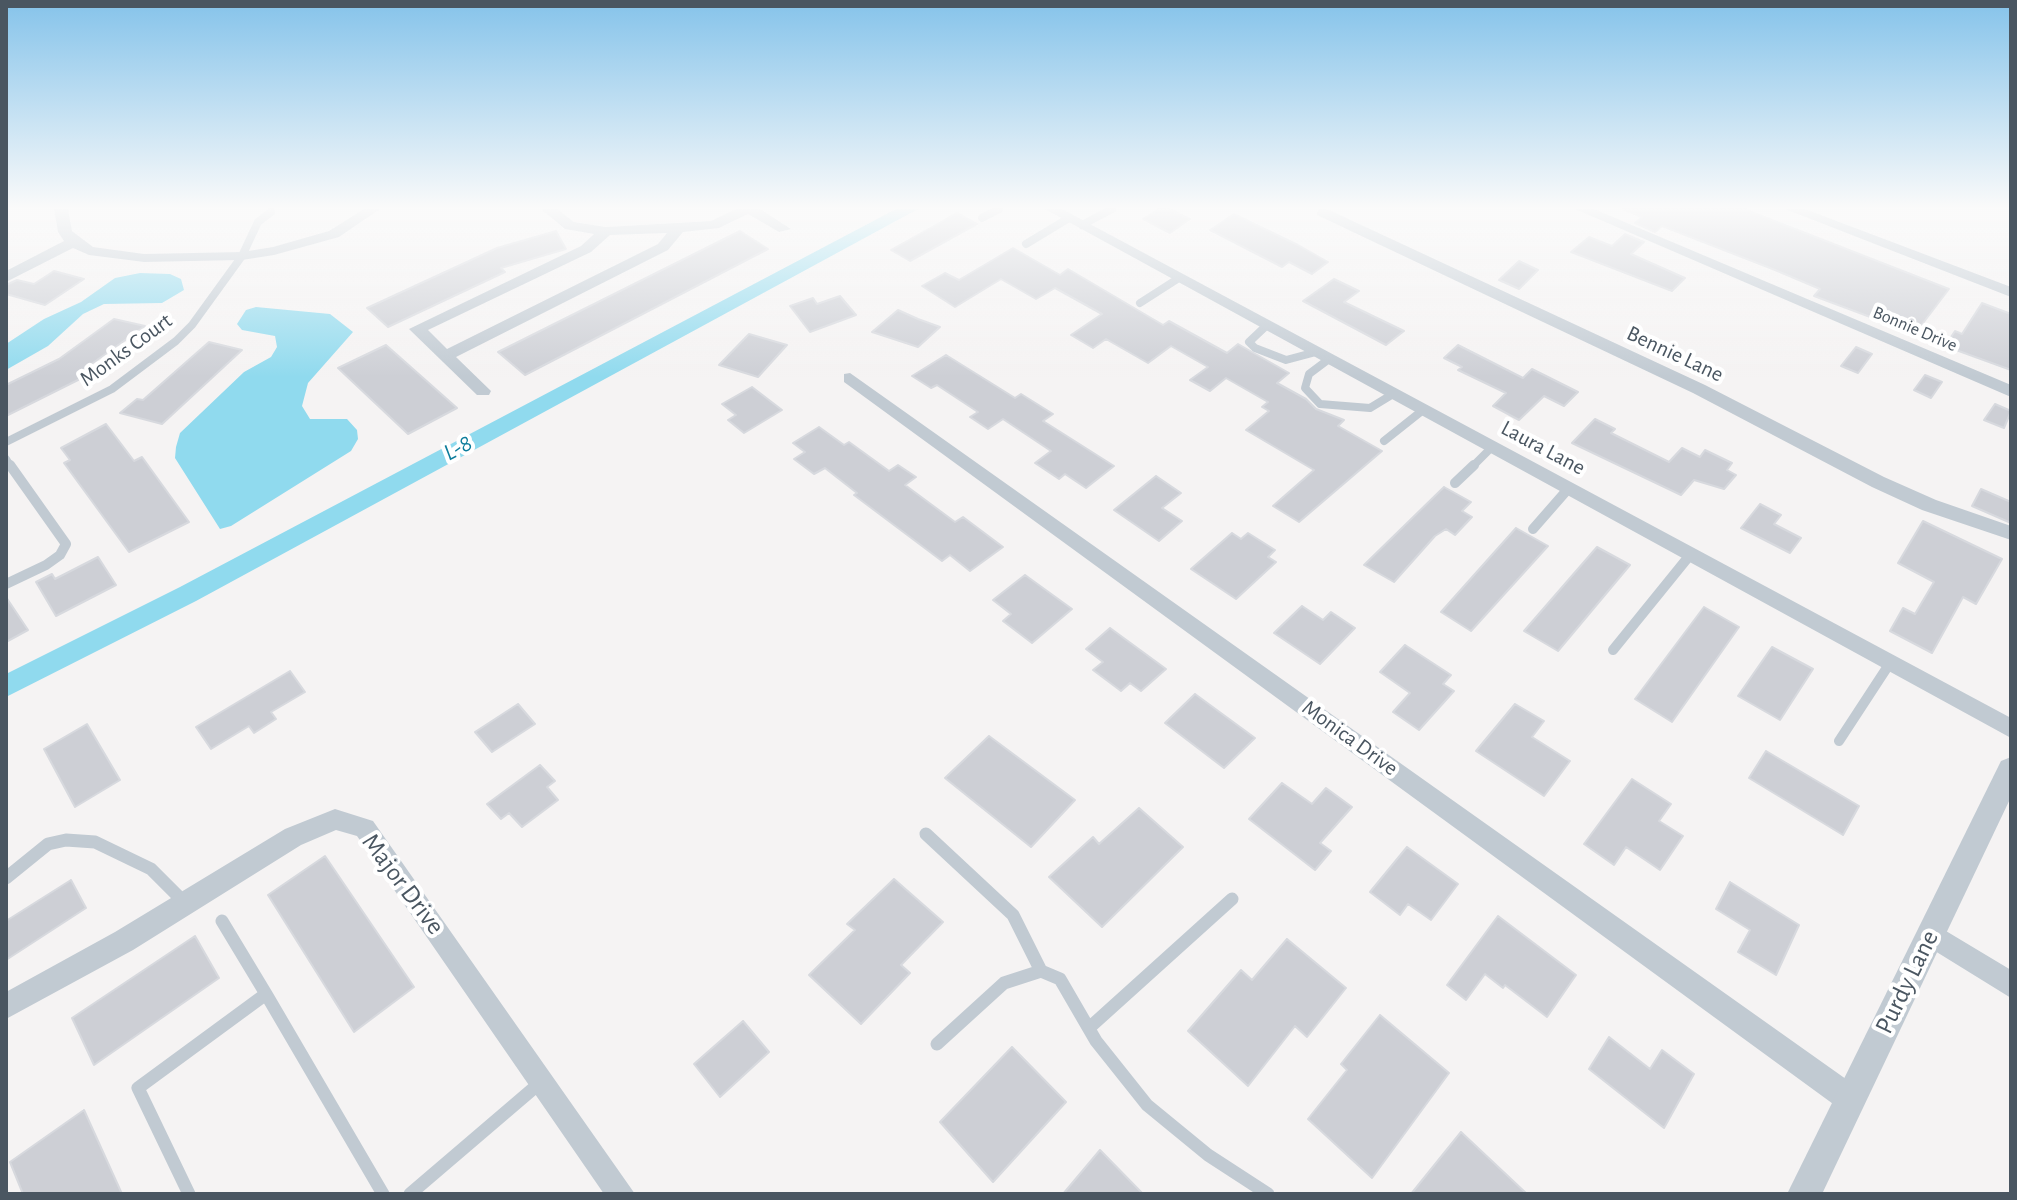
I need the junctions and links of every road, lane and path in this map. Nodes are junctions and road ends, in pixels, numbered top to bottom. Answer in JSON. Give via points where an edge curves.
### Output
{"nodes":[{"id":1,"x":29,"y":265,"type":"edge"},
{"id":2,"x":235,"y":265,"type":"edge"},
{"id":3,"x":552,"y":265,"type":"edge"},
{"id":4,"x":627,"y":265,"type":"edge"},
{"id":5,"x":1155,"y":265,"type":"edge"},
{"id":6,"x":1435,"y":265,"type":"edge"},
{"id":7,"x":1714,"y":265,"type":"edge"},
{"id":8,"x":1940,"y":265,"type":"edge"},
{"id":9,"x":6,"y":277,"type":"edge"},
{"id":10,"x":1179,"y":278,"type":"junction"},
{"id":11,"x":2011,"y":292,"type":"edge"},
{"id":12,"x":1140,"y":303,"type":"dead end"},
{"id":13,"x":1267,"y":325,"type":"junction"},
{"id":14,"x":445,"y":356,"type":"junction"},
{"id":15,"x":1323,"y":356,"type":"junction"},
{"id":16,"x":850,"y":378,"type":"dead end"},
{"id":17,"x":483,"y":391,"type":"dead end"},
{"id":18,"x":2011,"y":391,"type":"edge"},
{"id":19,"x":1393,"y":394,"type":"junction"},
{"id":20,"x":1423,"y":410,"type":"junction"},
{"id":21,"x":1384,"y":441,"type":"dead end"},
{"id":22,"x":6,"y":442,"type":"edge"},
{"id":23,"x":1492,"y":447,"type":"junction"},
{"id":24,"x":6,"y":459,"type":"edge"},
{"id":25,"x":1455,"y":483,"type":"dead end"},
{"id":26,"x":1568,"y":489,"type":"junction"},
{"id":27,"x":1533,"y":529,"type":"dead end"},
{"id":28,"x":2011,"y":533,"type":"edge"},
{"id":29,"x":1690,"y":555,"type":"junction"},
{"id":30,"x":6,"y":584,"type":"edge"},
{"id":31,"x":1613,"y":650,"type":"dead end"},
{"id":32,"x":1890,"y":663,"type":"junction"},
{"id":33,"x":2011,"y":729,"type":"edge"},
{"id":34,"x":1839,"y":741,"type":"dead end"},
{"id":35,"x":2011,"y":769,"type":"edge"},
{"id":36,"x":926,"y":834,"type":"dead end"},
{"id":37,"x":6,"y":878,"type":"edge"},
{"id":38,"x":1232,"y":899,"type":"dead end"},
{"id":39,"x":185,"y":903,"type":"junction"},
{"id":40,"x":222,"y":921,"type":"dead end"},
{"id":41,"x":1931,"y":934,"type":"junction"},
{"id":42,"x":1041,"y":971,"type":"junction"},
{"id":43,"x":2011,"y":985,"type":"edge"},
{"id":44,"x":266,"y":994,"type":"junction"},
{"id":45,"x":6,"y":1006,"type":"edge"},
{"id":46,"x":1089,"y":1028,"type":"junction"},
{"id":47,"x":937,"y":1044,"type":"dead end"},
{"id":48,"x":543,"y":1081,"type":"junction"},
{"id":49,"x":1850,"y":1099,"type":"junction"},
{"id":50,"x":189,"y":1194,"type":"edge"},
{"id":51,"x":383,"y":1194,"type":"edge"},
{"id":52,"x":410,"y":1194,"type":"edge"},
{"id":53,"x":621,"y":1194,"type":"edge"},
{"id":54,"x":1268,"y":1194,"type":"edge"},
{"id":55,"x":1804,"y":1194,"type":"edge"}],
"edges":[{"from":1,"to":9,"type":"street"},
{"from":2,"to":22,"type":"lane","name":"Monks Court","via":[[192,325],[147,365],[86,404]]},
{"from":3,"to":14,"type":"street","via":[[417,329]]},
{"from":4,"to":14,"type":"street"},
{"from":5,"to":10,"type":"street","name":"Laura Lane"},
{"from":6,"to":28,"type":"street","name":"Bennie Lane","via":[[1699,389],[1878,482]]},
{"from":7,"to":18,"type":"street","name":"Bonnie Drive"},
{"from":8,"to":11,"type":"street"},
{"from":10,"to":12,"type":"lane"},
{"from":10,"to":13,"type":"street","name":"Laura Lane"},
{"from":13,"to":15,"type":"street","name":"Laura Lane"},
{"from":13,"to":15,"type":"lane","via":[[1249,342],[1255,348],[1286,360]]},
{"from":14,"to":17,"type":"street"},
{"from":15,"to":19,"type":"street","name":"Laura Lane"},
{"from":15,"to":19,"type":"lane","via":[[1305,388],[1320,404],[1370,408]]},
{"from":16,"to":49,"type":"street","name":"Monica Drive"},
{"from":19,"to":20,"type":"street","name":"Laura Lane"},
{"from":20,"to":21,"type":"lane"},
{"from":20,"to":23,"type":"street","name":"Laura Lane"},
{"from":23,"to":25,"type":"lane"},
{"from":23,"to":26,"type":"street","name":"Laura Lane"},
{"from":24,"to":30,"type":"lane","via":[[66,544],[46,565]]},
{"from":26,"to":27,"type":"lane"},
{"from":26,"to":29,"type":"street","name":"Laura Lane"},
{"from":29,"to":31,"type":"lane"},
{"from":29,"to":32,"type":"street","name":"Laura Lane"},
{"from":32,"to":33,"type":"street","name":"Laura Lane"},
{"from":32,"to":34,"type":"lane"},
{"from":35,"to":41,"type":"street","name":"Purdy Lane"},
{"from":36,"to":42,"type":"lane","via":[[1013,915]]},
{"from":37,"to":39,"type":"lane","via":[[48,844],[95,842],[151,869]]},
{"from":38,"to":46,"type":"lane"},
{"from":39,"to":45,"type":"street","name":"Major Drive"},
{"from":39,"to":48,"type":"street","name":"Major Drive","via":[[293,837],[335,819],[365,828]]},
{"from":40,"to":44,"type":"lane"},
{"from":41,"to":43,"type":"street"},
{"from":41,"to":49,"type":"street","name":"Purdy Lane"},
{"from":42,"to":46,"type":"lane","via":[[1060,979]]},
{"from":42,"to":47,"type":"lane","via":[[1004,983]]},
{"from":44,"to":50,"type":"lane","via":[[138,1088]]},
{"from":44,"to":51,"type":"lane"},
{"from":46,"to":54,"type":"lane","via":[[1147,1105],[1208,1155]]},
{"from":48,"to":52,"type":"lane"},
{"from":48,"to":53,"type":"street","name":"Major Drive"},
{"from":49,"to":55,"type":"street","name":"Purdy Lane"}]}
